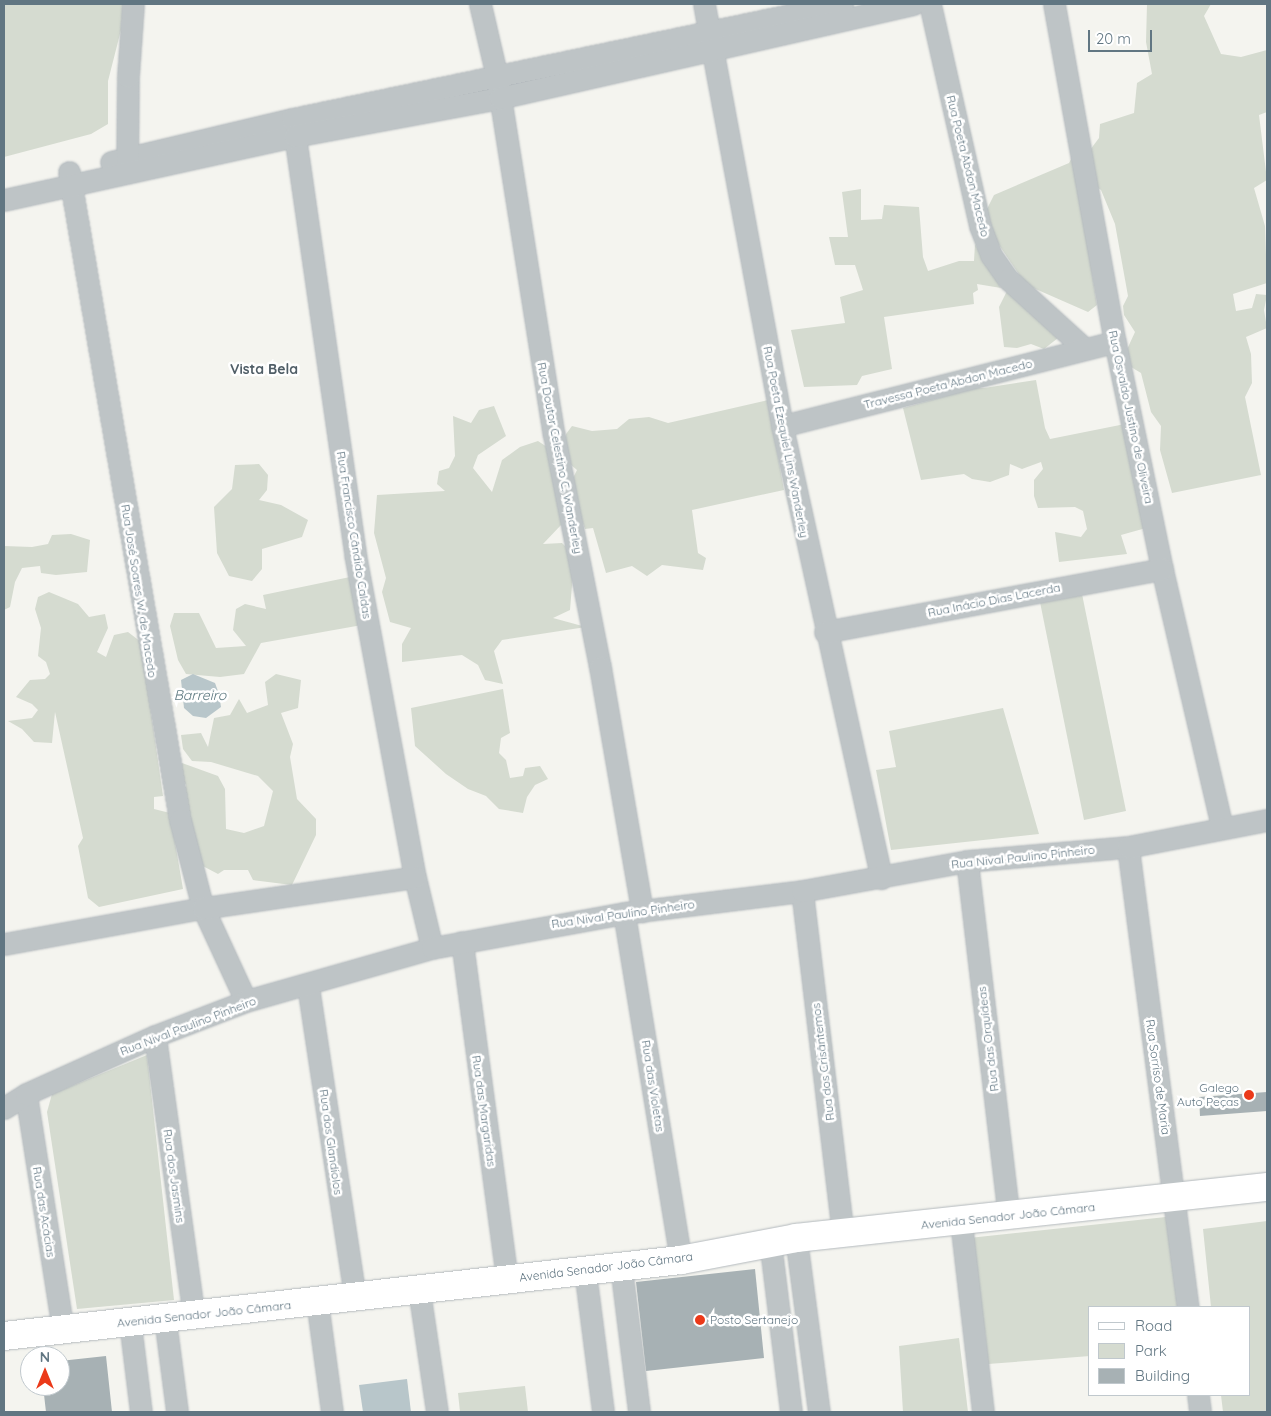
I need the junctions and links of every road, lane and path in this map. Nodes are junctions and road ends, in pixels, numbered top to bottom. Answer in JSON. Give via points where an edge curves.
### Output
{"nodes":[{"id":1,"x":133,"y":4,"type":"edge"},
{"id":2,"x":480,"y":4,"type":"edge"},
{"id":3,"x":704,"y":4,"type":"edge"},
{"id":4,"x":842,"y":4,"type":"edge"},
{"id":5,"x":914,"y":4,"type":"edge"},
{"id":6,"x":930,"y":4,"type":"edge"},
{"id":7,"x":1054,"y":4,"type":"edge"},
{"id":8,"x":710,"y":39,"type":"junction"},
{"id":9,"x":497,"y":77,"type":"junction"},
{"id":10,"x":500,"y":98,"type":"junction"},
{"id":11,"x":294,"y":128,"type":"junction"},
{"id":12,"x":127,"y":165,"type":"junction"},
{"id":13,"x":70,"y":178,"type":"junction"},
{"id":14,"x":4,"y":187,"type":"edge"},
{"id":15,"x":4,"y":200,"type":"edge"},
{"id":16,"x":1115,"y":342,"type":"junction"},
{"id":17,"x":1085,"y":349,"type":"junction"},
{"id":18,"x":782,"y":426,"type":"junction"},
{"id":19,"x":1162,"y":569,"type":"junction"},
{"id":20,"x":825,"y":632,"type":"junction"},
{"id":21,"x":1267,"y":820,"type":"edge"},
{"id":22,"x":1222,"y":826,"type":"junction"},
{"id":23,"x":1128,"y":847,"type":"junction"},
{"id":24,"x":967,"y":861,"type":"junction"},
{"id":25,"x":415,"y":877,"type":"junction"},
{"id":26,"x":881,"y":878,"type":"junction"},
{"id":27,"x":802,"y":890,"type":"junction"},
{"id":28,"x":203,"y":908,"type":"junction"},
{"id":29,"x":633,"y":912,"type":"junction"},
{"id":30,"x":462,"y":942,"type":"junction"},
{"id":31,"x":4,"y":944,"type":"edge"},
{"id":32,"x":432,"y":948,"type":"junction"},
{"id":33,"x":308,"y":986,"type":"junction"},
{"id":34,"x":246,"y":1001,"type":"junction"},
{"id":35,"x":154,"y":1036,"type":"junction"},
{"id":36,"x":26,"y":1094,"type":"junction"},
{"id":37,"x":4,"y":1108,"type":"edge"},
{"id":38,"x":1267,"y":1188,"type":"edge"},
{"id":39,"x":1174,"y":1198,"type":"junction"},
{"id":40,"x":1009,"y":1216,"type":"junction"},
{"id":41,"x":961,"y":1222,"type":"junction"},
{"id":42,"x":843,"y":1233,"type":"junction"},
{"id":43,"x":796,"y":1238,"type":"junction"},
{"id":44,"x":770,"y":1241,"type":"junction"},
{"id":45,"x":681,"y":1260,"type":"junction"},
{"id":46,"x":621,"y":1267,"type":"junction"},
{"id":47,"x":584,"y":1271,"type":"junction"},
{"id":48,"x":507,"y":1279,"type":"junction"},
{"id":49,"x":419,"y":1290,"type":"junction"},
{"id":50,"x":355,"y":1297,"type":"junction"},
{"id":51,"x":316,"y":1302,"type":"junction"},
{"id":52,"x":1188,"y":1306,"type":"edge"},
{"id":53,"x":194,"y":1316,"type":"junction"},
{"id":54,"x":166,"y":1319,"type":"junction"},
{"id":55,"x":130,"y":1323,"type":"junction"},
{"id":56,"x":63,"y":1330,"type":"junction"},
{"id":57,"x":4,"y":1336,"type":"edge"},
{"id":58,"x":1198,"y":1396,"type":"edge"},
{"id":59,"x":141,"y":1412,"type":"edge"},
{"id":60,"x":177,"y":1412,"type":"edge"},
{"id":61,"x":332,"y":1412,"type":"edge"},
{"id":62,"x":437,"y":1412,"type":"edge"},
{"id":63,"x":603,"y":1412,"type":"edge"},
{"id":64,"x":639,"y":1412,"type":"edge"},
{"id":65,"x":791,"y":1412,"type":"edge"},
{"id":66,"x":819,"y":1412,"type":"edge"},
{"id":67,"x":983,"y":1412,"type":"edge"},
{"id":68,"x":1200,"y":1412,"type":"edge"}],
"edges":[{"from":1,"to":12,"type":"street"},
{"from":2,"to":9,"type":"street","name":"Rua Doutor Celestino C. Wanderley"},
{"from":3,"to":8,"type":"street","name":"Rua Poeta Ezequiel Lins Wanderley"},
{"from":4,"to":8,"type":"street"},
{"from":5,"to":8,"type":"street"},
{"from":6,"to":17,"type":"street","name":"Rua Poeta Abdon Macedo","via":[[980,226],[991,255],[1008,279]]},
{"from":7,"to":16,"type":"street","name":"Rua Osvaldo Justino de Oliveira"},
{"from":8,"to":9,"type":"street"},
{"from":8,"to":10,"type":"street"},
{"from":8,"to":18,"type":"street","name":"Rua Poeta Ezequiel Lins Wanderley"},
{"from":9,"to":10,"type":"street","name":"Rua Doutor Celestino C. Wanderley"},
{"from":9,"to":11,"type":"street"},
{"from":10,"to":11,"type":"street"},
{"from":10,"to":29,"type":"street","name":"Rua Doutor Celestino C. Wanderley","via":[[554,435],[600,667]]},
{"from":11,"to":12,"type":"street"},
{"from":11,"to":25,"type":"street","name":"Rua Francisco Cândido Caldas","via":[[355,554]]},
{"from":12,"to":13,"type":"street"},
{"from":13,"to":14,"type":"street"},
{"from":13,"to":15,"type":"street"},
{"from":13,"to":28,"type":"street","name":"Rua José Soares W. de Macedo","via":[[164,739]]},
{"from":16,"to":17,"type":"street","name":"Travessa Poeta Abdon Macedo"},
{"from":16,"to":19,"type":"street","name":"Rua Osvaldo Justino de Oliveira"},
{"from":17,"to":18,"type":"street","name":"Travessa Poeta Abdon Macedo"},
{"from":18,"to":20,"type":"street","name":"Rua Poeta Ezequiel Lins Wanderley"},
{"from":19,"to":20,"type":"street","name":"Rua Inácio Dias Lacerda"},
{"from":19,"to":22,"type":"street","name":"Rua Osvaldo Justino de Oliveira"},
{"from":20,"to":26,"type":"street","name":"Rua Poeta Ezequiel Lins Wanderley"},
{"from":21,"to":22,"type":"street","name":"Rua Nival Paulino Pinheiro"},
{"from":22,"to":23,"type":"street","name":"Rua Nival Paulino Pinheiro"},
{"from":23,"to":24,"type":"street","name":"Rua Nival Paulino Pinheiro"},
{"from":23,"to":39,"type":"street","name":"Rua Sorriso de Maria"},
{"from":24,"to":26,"type":"street","name":"Rua Nival Paulino Pinheiro"},
{"from":24,"to":40,"type":"street","name":"Rua das Orquídeas"},
{"from":25,"to":28,"type":"street"},
{"from":25,"to":32,"type":"street","name":"Rua Francisco Cândido Caldas"},
{"from":26,"to":27,"type":"street","name":"Rua Nival Paulino Pinheiro"},
{"from":27,"to":29,"type":"street","name":"Rua Nival Paulino Pinheiro"},
{"from":27,"to":42,"type":"street","name":"Rua dos Crisântemos"},
{"from":28,"to":31,"type":"street"},
{"from":28,"to":34,"type":"street","name":"Rua José Soares W. de Macedo"},
{"from":29,"to":30,"type":"street","name":"Rua Nival Paulino Pinheiro"},
{"from":29,"to":45,"type":"street","name":"Rua das Violetas"},
{"from":30,"to":32,"type":"street","name":"Rua Nival Paulino Pinheiro"},
{"from":30,"to":48,"type":"street","name":"Rua das Margaridas"},
{"from":32,"to":33,"type":"street","name":"Rua Nival Paulino Pinheiro"},
{"from":33,"to":34,"type":"street","name":"Rua Nival Paulino Pinheiro"},
{"from":33,"to":50,"type":"street","name":"Rua dos Glandiolos"},
{"from":34,"to":35,"type":"street","name":"Rua Nival Paulino Pinheiro"},
{"from":35,"to":36,"type":"street","name":"Rua Nival Paulino Pinheiro"},
{"from":35,"to":53,"type":"street","name":"Rua dos Jasmins"},
{"from":36,"to":37,"type":"street","name":"Rua Nival Paulino Pinheiro"},
{"from":36,"to":56,"type":"street","name":"Rua das Acácias"},
{"from":38,"to":39,"type":"main road","name":"Avenida Senador João Câmara"},
{"from":39,"to":40,"type":"main road","name":"Avenida Senador João Câmara"},
{"from":39,"to":52,"type":"street","name":"Rua Sorriso de Maria"},
{"from":40,"to":41,"type":"main road","name":"Avenida Senador João Câmara"},
{"from":41,"to":42,"type":"main road","name":"Avenida Senador João Câmara"},
{"from":41,"to":67,"type":"street"},
{"from":42,"to":43,"type":"main road","name":"Avenida Senador João Câmara"},
{"from":43,"to":44,"type":"main road","name":"Avenida Senador João Câmara"},
{"from":43,"to":66,"type":"street"},
{"from":44,"to":45,"type":"main road","name":"Avenida Senador João Câmara"},
{"from":44,"to":65,"type":"street"},
{"from":45,"to":46,"type":"main road","name":"Avenida Senador João Câmara"},
{"from":46,"to":47,"type":"main road","name":"Avenida Senador João Câmara"},
{"from":46,"to":64,"type":"street"},
{"from":47,"to":48,"type":"main road","name":"Avenida Senador João Câmara"},
{"from":47,"to":63,"type":"street"},
{"from":48,"to":49,"type":"main road","name":"Avenida Senador João Câmara"},
{"from":49,"to":50,"type":"main road","name":"Avenida Senador João Câmara"},
{"from":49,"to":62,"type":"street"},
{"from":50,"to":51,"type":"main road","name":"Avenida Senador João Câmara"},
{"from":51,"to":53,"type":"main road","name":"Avenida Senador João Câmara"},
{"from":51,"to":61,"type":"street"},
{"from":53,"to":54,"type":"main road","name":"Avenida Senador João Câmara"},
{"from":54,"to":55,"type":"main road","name":"Avenida Senador João Câmara"},
{"from":54,"to":60,"type":"street"},
{"from":55,"to":56,"type":"main road","name":"Avenida Senador João Câmara"},
{"from":55,"to":59,"type":"street"},
{"from":56,"to":57,"type":"main road","name":"Avenida Senador João Câmara"},
{"from":58,"to":68,"type":"street"}]}
